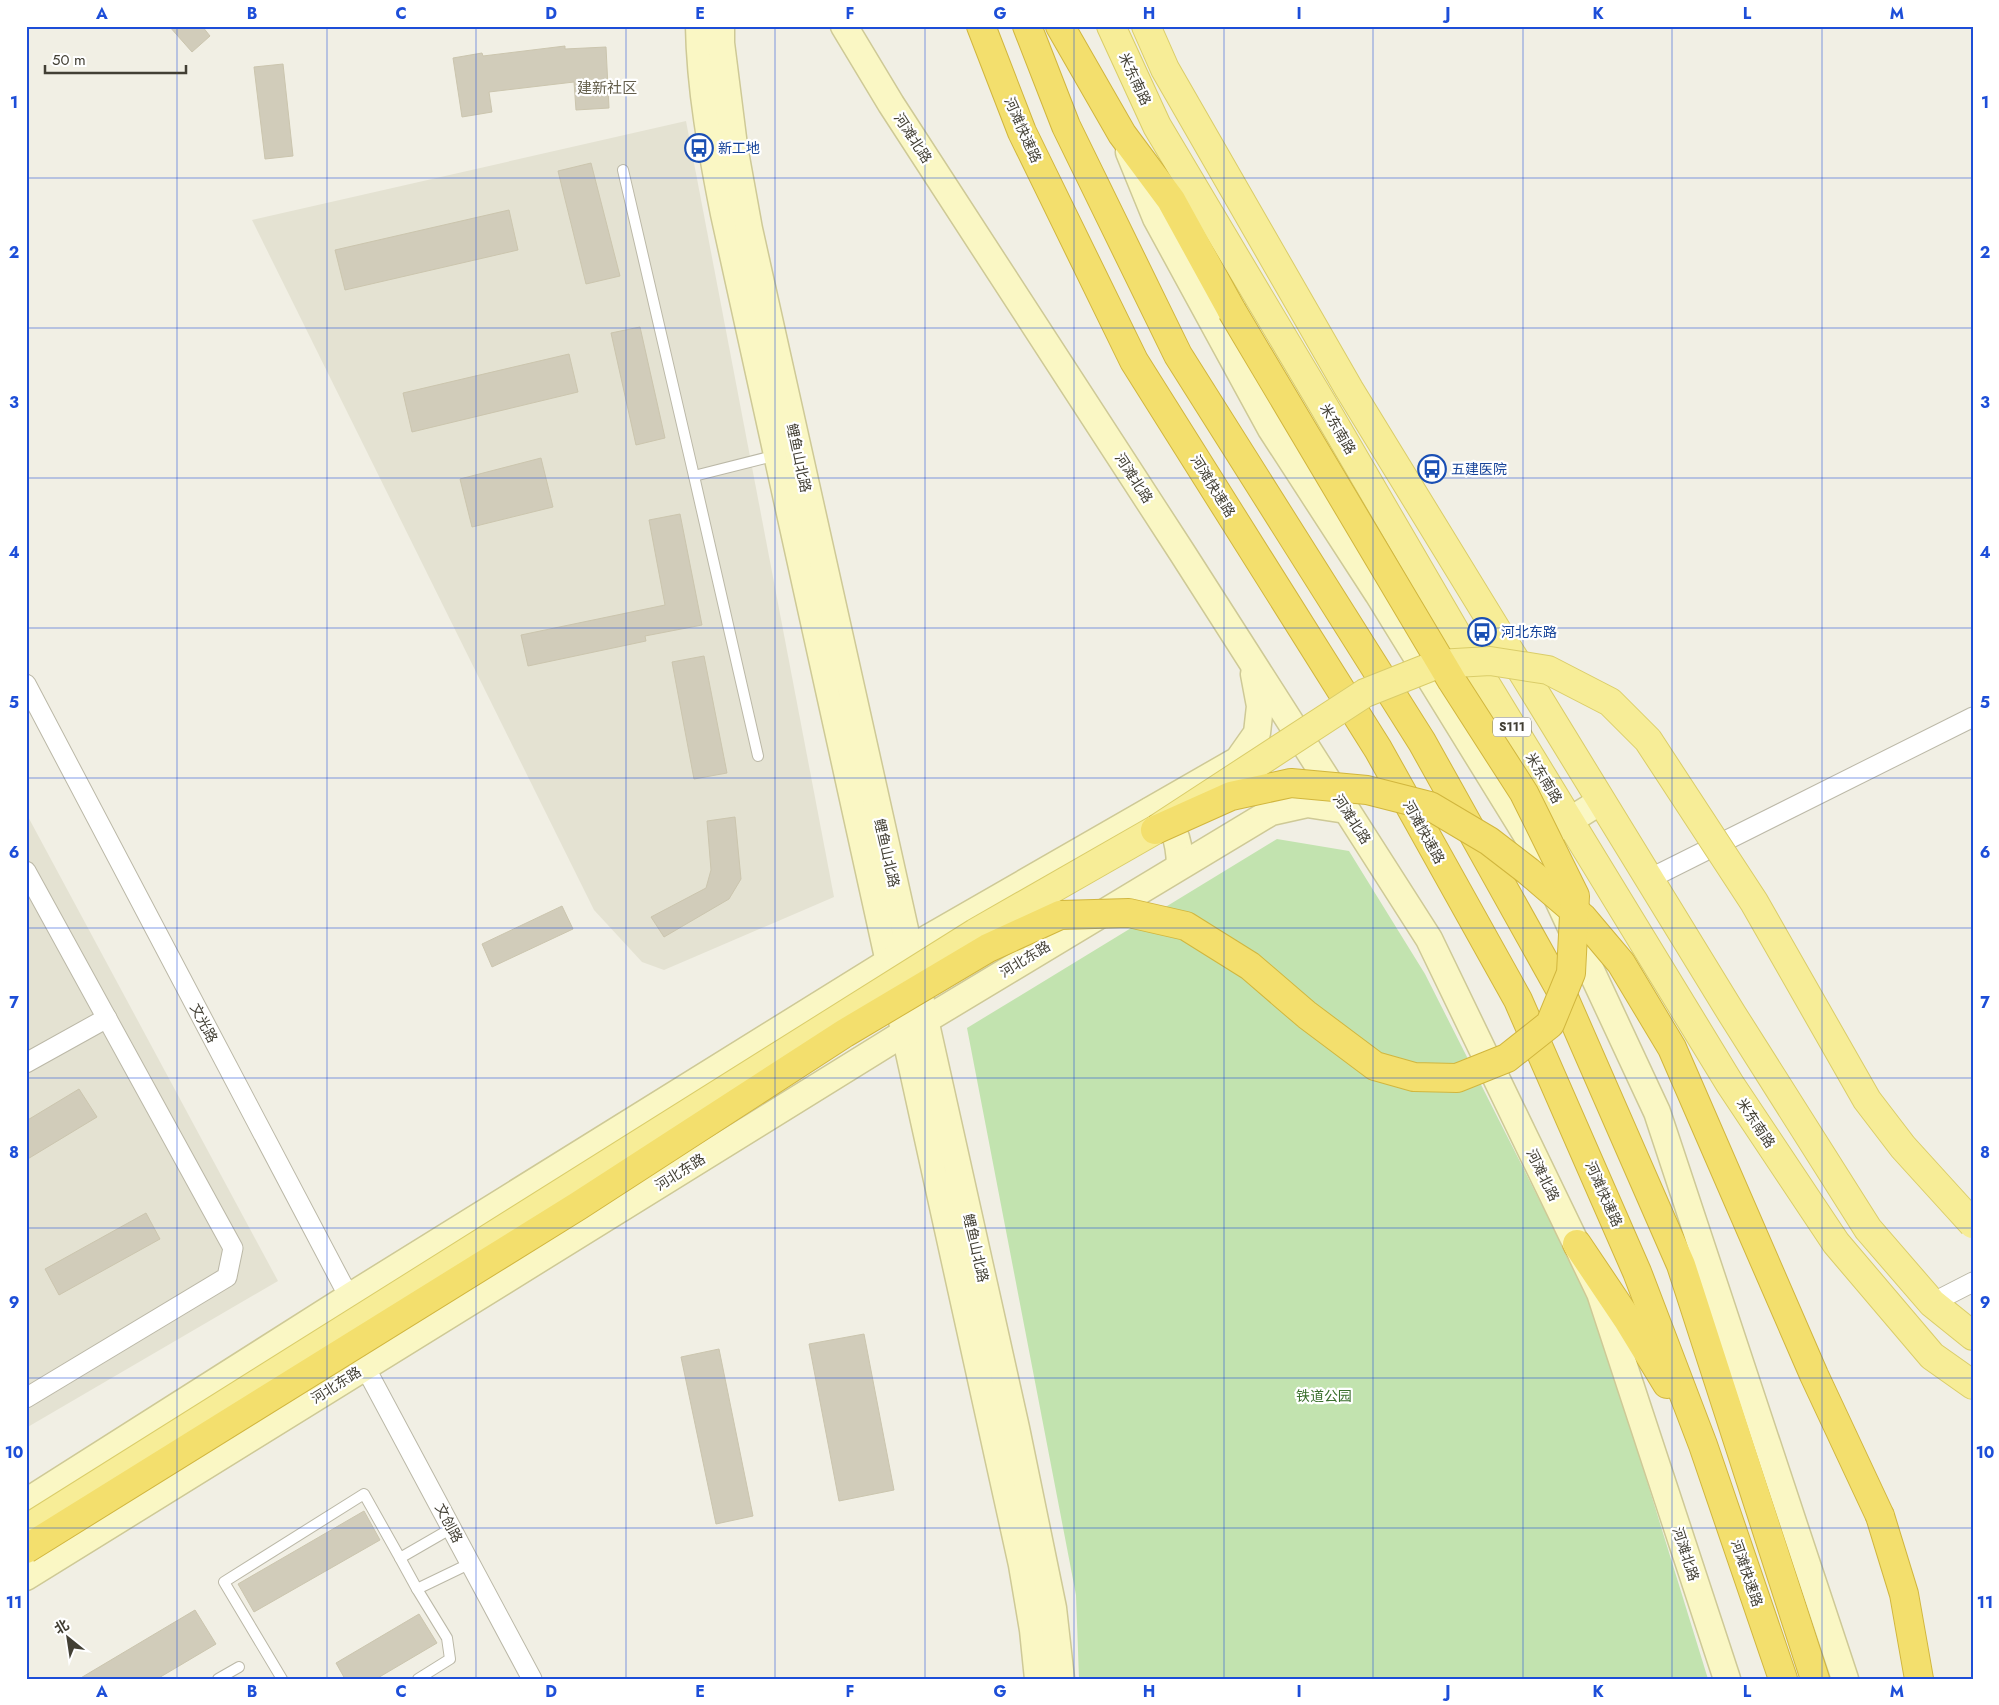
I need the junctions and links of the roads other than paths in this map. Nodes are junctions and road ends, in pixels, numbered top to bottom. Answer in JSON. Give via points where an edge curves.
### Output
{"nodes":[{"id":1,"x":699,"y":26,"type":"edge"},
{"id":2,"x":721,"y":26,"type":"edge"},
{"id":3,"x":844,"y":26,"type":"edge"},
{"id":4,"x":981,"y":26,"type":"edge"},
{"id":5,"x":1027,"y":26,"type":"edge"},
{"id":6,"x":1060,"y":26,"type":"edge"},
{"id":7,"x":1111,"y":26,"type":"edge"},
{"id":8,"x":1146,"y":26,"type":"edge"},
{"id":9,"x":1122,"y":134,"type":"junction"},
{"id":10,"x":623,"y":170,"type":"dead end"},
{"id":11,"x":787,"y":453,"type":"junction"},
{"id":12,"x":694,"y":476,"type":"junction"},
{"id":13,"x":1252,"y":661,"type":"junction"},
{"id":14,"x":26,"y":684,"type":"edge"},
{"id":15,"x":1973,"y":717,"type":"edge"},
{"id":16,"x":758,"y":756,"type":"dead end"},
{"id":17,"x":1601,"y":801,"type":"junction"},
{"id":18,"x":1346,"y":810,"type":"junction"},
{"id":19,"x":1152,"y":820,"type":"junction"},
{"id":20,"x":1570,"y":821,"type":"junction"},
{"id":21,"x":1532,"y":844,"type":"junction"},
{"id":22,"x":1180,"y":865,"type":"junction"},
{"id":23,"x":26,"y":871,"type":"edge"},
{"id":24,"x":1649,"y":879,"type":"junction"},
{"id":25,"x":899,"y":955,"type":"junction"},
{"id":26,"x":107,"y":1018,"type":"junction"},
{"id":27,"x":915,"y":1026,"type":"junction"},
{"id":28,"x":26,"y":1063,"type":"edge"},
{"id":29,"x":1973,"y":1224,"type":"edge"},
{"id":30,"x":1577,"y":1244,"type":"junction"},
{"id":31,"x":1973,"y":1282,"type":"edge"},
{"id":32,"x":349,"y":1296,"type":"junction"},
{"id":33,"x":1932,"y":1303,"type":"junction"},
{"id":34,"x":1973,"y":1336,"type":"edge"},
{"id":35,"x":365,"y":1367,"type":"junction"},
{"id":36,"x":1973,"y":1385,"type":"edge"},
{"id":37,"x":26,"y":1398,"type":"edge"},
{"id":38,"x":1704,"y":1445,"type":"junction"},
{"id":39,"x":26,"y":1502,"type":"edge"},
{"id":40,"x":452,"y":1528,"type":"junction"},
{"id":41,"x":26,"y":1529,"type":"edge"},
{"id":42,"x":26,"y":1549,"type":"edge"},
{"id":43,"x":400,"y":1558,"type":"junction"},
{"id":44,"x":470,"y":1563,"type":"junction"},
{"id":45,"x":26,"y":1577,"type":"edge"},
{"id":46,"x":417,"y":1589,"type":"junction"},
{"id":47,"x":239,"y":1667,"type":"dead end"},
{"id":48,"x":218,"y":1679,"type":"edge"},
{"id":49,"x":282,"y":1679,"type":"edge"},
{"id":50,"x":418,"y":1679,"type":"edge"},
{"id":51,"x":532,"y":1679,"type":"edge"},
{"id":52,"x":1038,"y":1679,"type":"edge"},
{"id":53,"x":1062,"y":1679,"type":"edge"},
{"id":54,"x":1726,"y":1679,"type":"edge"},
{"id":55,"x":1783,"y":1679,"type":"edge"},
{"id":56,"x":1815,"y":1679,"type":"edge"},
{"id":57,"x":1845,"y":1679,"type":"edge"},
{"id":58,"x":1919,"y":1679,"type":"edge"}],
"edges":[{"from":1,"to":11,"type":"main road","name":"鲤鱼山北路","via":[[714,165]]},
{"from":2,"to":11,"type":"main road","name":"鲤鱼山北路","via":[[736,155]]},
{"from":3,"to":13,"type":"main road","name":"河滩北路","via":[[891,104]]},
{"from":4,"to":38,"type":"highway","name":"河滩快速路","via":[[1022,132],[1134,361],[1378,749],[1518,1000],[1637,1272]]},
{"from":5,"to":56,"type":"highway","via":[[1066,126],[1178,355],[1422,742],[1562,993],[1681,1265]]},
{"from":6,"to":9,"type":"highway"},
{"from":7,"to":20,"type":"main road","name":"米东南路","number":"S111","via":[[1157,126]]},
{"from":8,"to":17,"type":"main road","number":"S111","via":[[1165,69],[1350,389]]},
{"from":9,"to":21,"type":"main road","via":[[1156,218],[1271,429],[1378,594]]},
{"from":9,"to":42,"type":"highway","bridge":true,"via":[[1172,200],[1232,311],[1452,681],[1524,793],[1575,896],[1572,973],[1550,1024],[1507,1058],[1458,1078],[1414,1078],[1375,1066],[1250,966],[1186,926],[1129,913],[1060,915],[988,948],[846,1033],[578,1206]]},
{"from":10,"to":12,"type":"lane"},
{"from":11,"to":12,"type":"lane"},
{"from":11,"to":25,"type":"main road","name":"鲤鱼山北路"},
{"from":12,"to":16,"type":"lane"},
{"from":13,"to":18,"type":"main road","name":"河滩北路"},
{"from":13,"to":19,"type":"main road","via":[[1260,706],[1257,734],[1238,760]]},
{"from":14,"to":32,"type":"street","name":"文光路"},
{"from":15,"to":24,"type":"street"},
{"from":17,"to":20,"type":"main road"},
{"from":17,"to":24,"type":"main road","number":"S111"},
{"from":18,"to":22,"type":"main road","name":"河北东路","via":[[1307,804],[1270,812]]},
{"from":18,"to":30,"type":"main road","name":"河滩北路","via":[[1429,939]]},
{"from":19,"to":22,"type":"main road","via":[[1160,816],[1171,827],[1179,843]]},
{"from":19,"to":25,"type":"main road"},
{"from":19,"to":29,"type":"main road","bridge":true,"via":[[1365,692],[1394,680],[1438,664],[1490,660],[1548,670],[1610,702],[1648,740],[1754,902],[1867,1100],[1903,1147]]},
{"from":19,"to":41,"type":"main road","bridge":true},
{"from":19,"to":58,"type":"highway","bridge":true,"via":[[1231,796],[1291,783],[1367,790],[1430,806],[1489,841],[1583,918],[1621,963],[1672,1048],[1814,1375],[1880,1516],[1904,1594]]},
{"from":20,"to":21,"type":"main road"},
{"from":20,"to":36,"type":"main road","name":"米东南路","number":"S111","via":[[1730,1084],[1836,1243],[1932,1356]]},
{"from":21,"to":57,"type":"main road","via":[[1657,1112]]},
{"from":22,"to":27,"type":"main road","name":"河北东路"},
{"from":23,"to":26,"type":"street"},
{"from":24,"to":33,"type":"main road","number":"S111","via":[[1868,1229]]},
{"from":25,"to":27,"type":"main road","name":"鲤鱼山北路"},
{"from":25,"to":32,"type":"main road"},
{"from":26,"to":28,"type":"street"},
{"from":26,"to":37,"type":"street","via":[[233,1248],[227,1277]]},
{"from":27,"to":35,"type":"main road","name":"河北东路"},
{"from":27,"to":52,"type":"main road","name":"鲤鱼山北路","via":[[1022,1565]]},
{"from":27,"to":53,"type":"main road","name":"鲤鱼山北路","via":[[1022,1456],[1053,1608]]},
{"from":30,"to":38,"type":"highway","via":[[1628,1320]]},
{"from":30,"to":54,"type":"main road","name":"河滩北路","via":[[1600,1293]]},
{"from":31,"to":33,"type":"street"},
{"from":32,"to":35,"type":"street","name":"文光路"},
{"from":32,"to":39,"type":"main road"},
{"from":33,"to":34,"type":"main road","number":"S111"},
{"from":35,"to":40,"type":"street","name":"文创路"},
{"from":35,"to":45,"type":"main road","name":"河北东路"},
{"from":38,"to":55,"type":"highway","name":"河滩快速路"},
{"from":40,"to":43,"type":"lane"},
{"from":40,"to":44,"type":"street","name":"文创路"},
{"from":43,"to":46,"type":"lane"},
{"from":43,"to":49,"type":"lane","via":[[364,1494],[224,1582]]},
{"from":44,"to":46,"type":"lane"},
{"from":44,"to":51,"type":"street","name":"文创路"},
{"from":46,"to":50,"type":"lane","via":[[447,1638],[450,1659]]},
{"from":47,"to":48,"type":"lane"}]}
